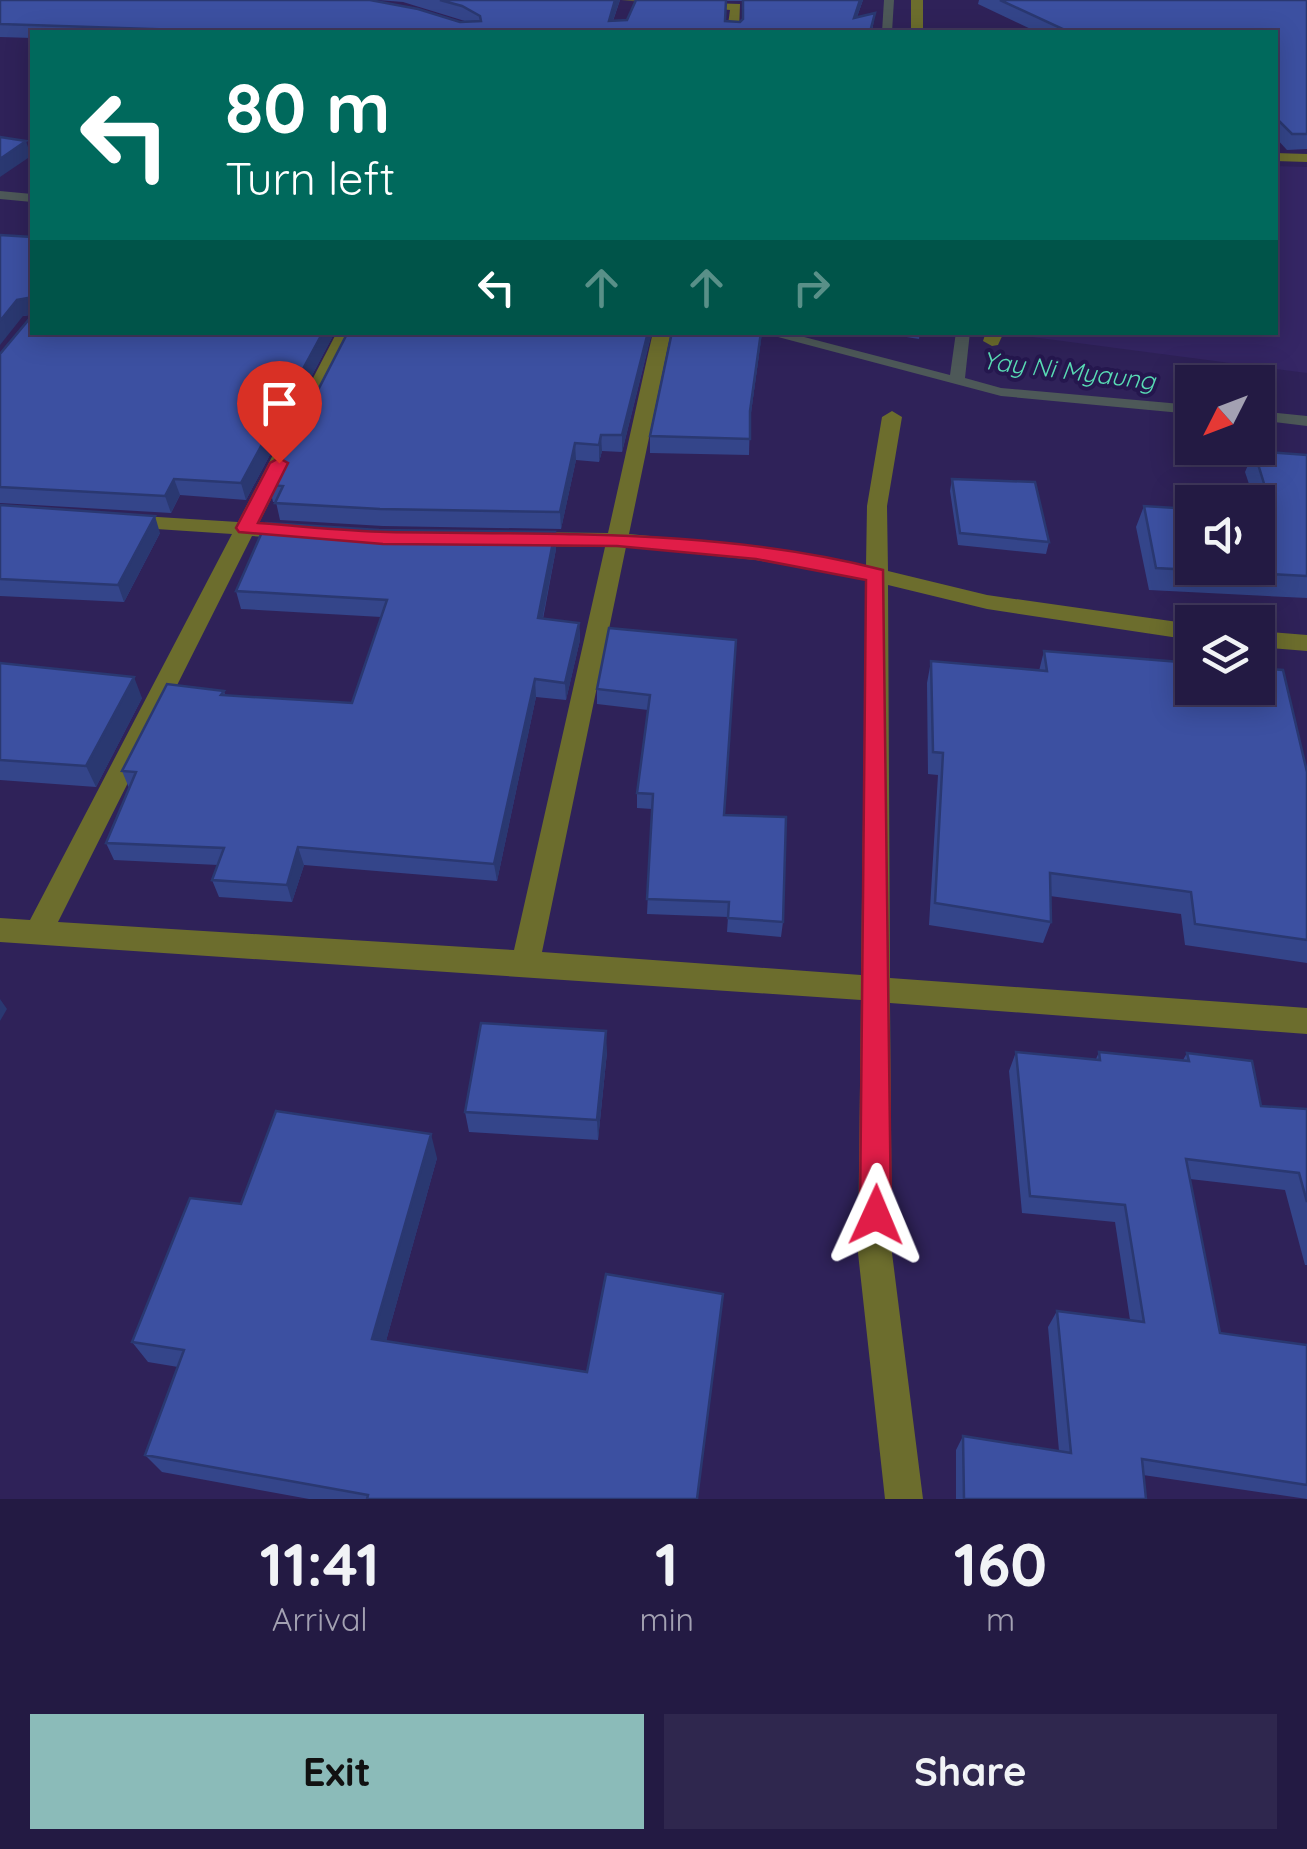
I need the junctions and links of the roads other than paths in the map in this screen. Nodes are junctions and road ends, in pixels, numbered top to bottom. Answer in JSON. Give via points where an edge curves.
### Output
{"nodes":[{"id":1,"x":629,"y":0,"type":"edge"},
{"id":2,"x":917,"y":0,"type":"edge"},
{"id":3,"x":624,"y":16,"type":"edge"},
{"id":4,"x":732,"y":30,"type":"edge"},
{"id":5,"x":917,"y":30,"type":"edge"},
{"id":6,"x":1278,"y":157,"type":"edge"},
{"id":7,"x":1307,"y":158,"type":"edge"},
{"id":8,"x":344,"y":335,"type":"edge"},
{"id":9,"x":661,"y":335,"type":"edge"},
{"id":10,"x":892,"y":417,"type":"dead end"},
{"id":11,"x":94,"y":518,"type":"edge"},
{"id":12,"x":246,"y":528,"type":"junction"},
{"id":13,"x":324,"y":534,"type":"edge"},
{"id":14,"x":500,"y":539,"type":"edge"},
{"id":15,"x":617,"y":540,"type":"junction"},
{"id":16,"x":876,"y":575,"type":"junction"},
{"id":17,"x":1175,"y":630,"type":"edge"},
{"id":18,"x":1275,"y":640,"type":"edge"},
{"id":19,"x":1307,"y":643,"type":"edge"},
{"id":20,"x":0,"y":930,"type":"edge"},
{"id":21,"x":38,"y":933,"type":"junction"},
{"id":22,"x":525,"y":963,"type":"junction"},
{"id":23,"x":879,"y":990,"type":"junction"},
{"id":24,"x":1307,"y":1022,"type":"edge"},
{"id":25,"x":904,"y":1499,"type":"edge"}],
"edges":[{"from":1,"to":3,"type":"street"},
{"from":1,"to":4,"type":"street","via":[[736,7]]},
{"from":2,"to":5,"type":"street"},
{"from":6,"to":7,"type":"street"},
{"from":8,"to":12,"type":"street"},
{"from":9,"to":15,"type":"street"},
{"from":10,"to":16,"type":"street"},
{"from":11,"to":12,"type":"street"},
{"from":12,"to":13,"type":"street"},
{"from":12,"to":21,"type":"street"},
{"from":14,"to":15,"type":"street"},
{"from":15,"to":16,"type":"street","via":[[756,553]]},
{"from":15,"to":22,"type":"street"},
{"from":16,"to":17,"type":"street","via":[[986,602]]},
{"from":16,"to":23,"type":"street"},
{"from":18,"to":19,"type":"street"},
{"from":20,"to":21,"type":"street"},
{"from":21,"to":22,"type":"street"},
{"from":22,"to":23,"type":"street"},
{"from":23,"to":24,"type":"street"},
{"from":23,"to":25,"type":"street","via":[[875,1253]]}]}
